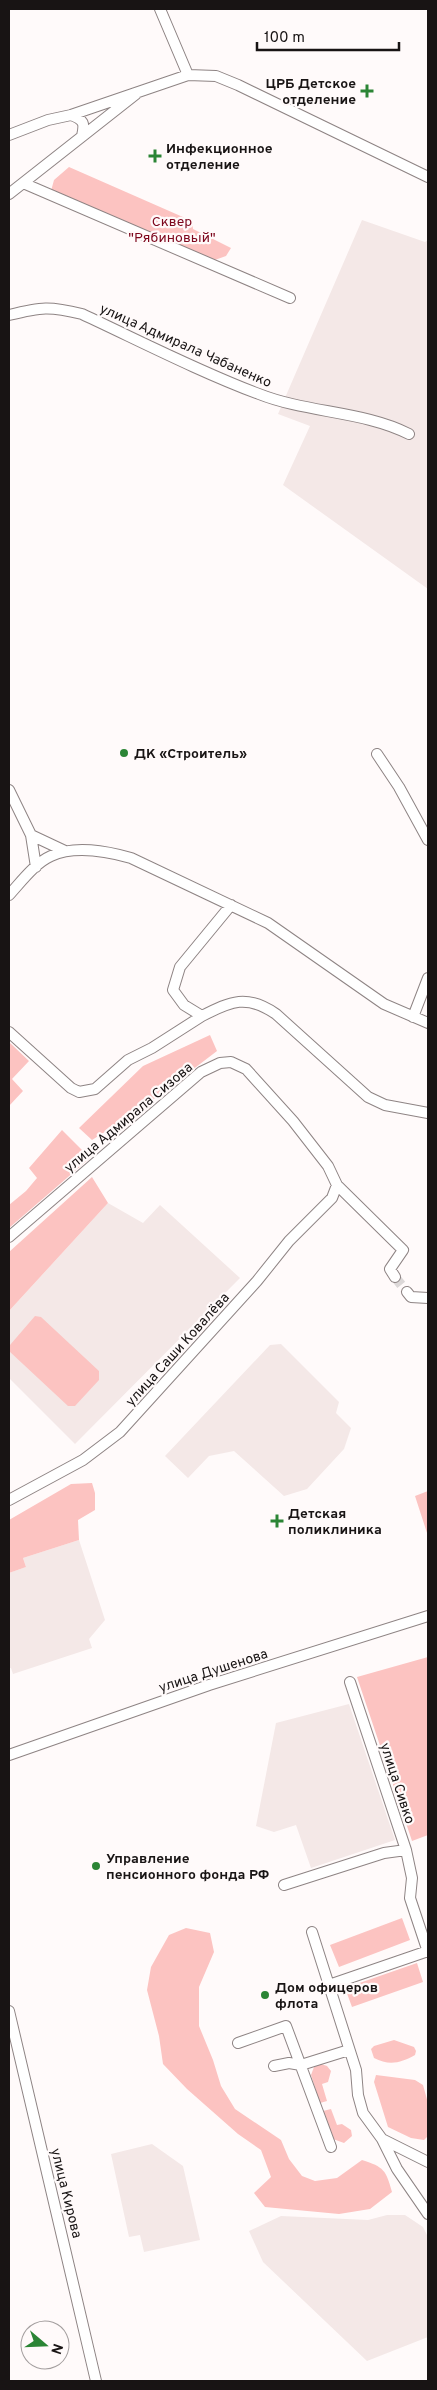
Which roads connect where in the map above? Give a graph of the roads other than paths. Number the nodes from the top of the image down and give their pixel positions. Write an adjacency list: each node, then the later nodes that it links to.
1 (160, 9): 2 (street)
2 (188, 75): 3 (street); 7 (street)
3 (142, 89): 4 (street); 6 (street)
4 (71, 114): 5 (street); 6 (street)
5 (9, 135)
6 (82, 136): 8 (street)
7 (428, 177)
8 (23, 183): 9 (street); 10 (street)
9 (9, 194)
10 (290, 298)
11 (9, 315): 12 (street, улица Адмирала Чабаненко)
12 (409, 434)
13 (376, 754): 16 (street)
14 (9, 790): 15 (street)
15 (31, 835): 17 (street); 18 (street)
16 (428, 840)
17 (65, 851): 18 (street); 20 (street)
18 (36, 867): 19 (street)
19 (9, 895)
20 (231, 905): 22 (street); 23 (street)
21 (428, 978): 23 (street)
22 (202, 1016): 25 (street); 26 (street)
23 (413, 1017): 24 (street)
24 (428, 1023)
25 (9, 1032)
26 (428, 1114)
27 (337, 1185): 28 (street, улица Адмирала Сизова); 29 (street, улица Адмирала Сизова); 32 (street, улица Саши Ковалёва)
28 (9, 1237)
29 (395, 1277)
30 (407, 1292): 31 (street)
31 (428, 1298)
32 (9, 1500)
33 (428, 1616): 35 (street, улица Душенова)
34 (350, 1682): 36 (street, улица Сивко)
35 (9, 1755)
36 (406, 1850): 37 (street); 39 (street, улица Сивко)
37 (284, 1885)
38 (312, 1932): 40 (street)
39 (428, 1951): 40 (street)
40 (329, 1984): 43 (street)
41 (9, 2011): 50 (street, улица Кирова)
42 (238, 2043): 44 (street)
43 (349, 2050): 44 (street); 46 (street)
44 (301, 2065): 45 (street); 47 (street)
45 (274, 2066)
46 (382, 2139): 48 (street); 49 (street)
47 (331, 2147)
48 (428, 2162)
49 (428, 2214)
50 (96, 2381)

